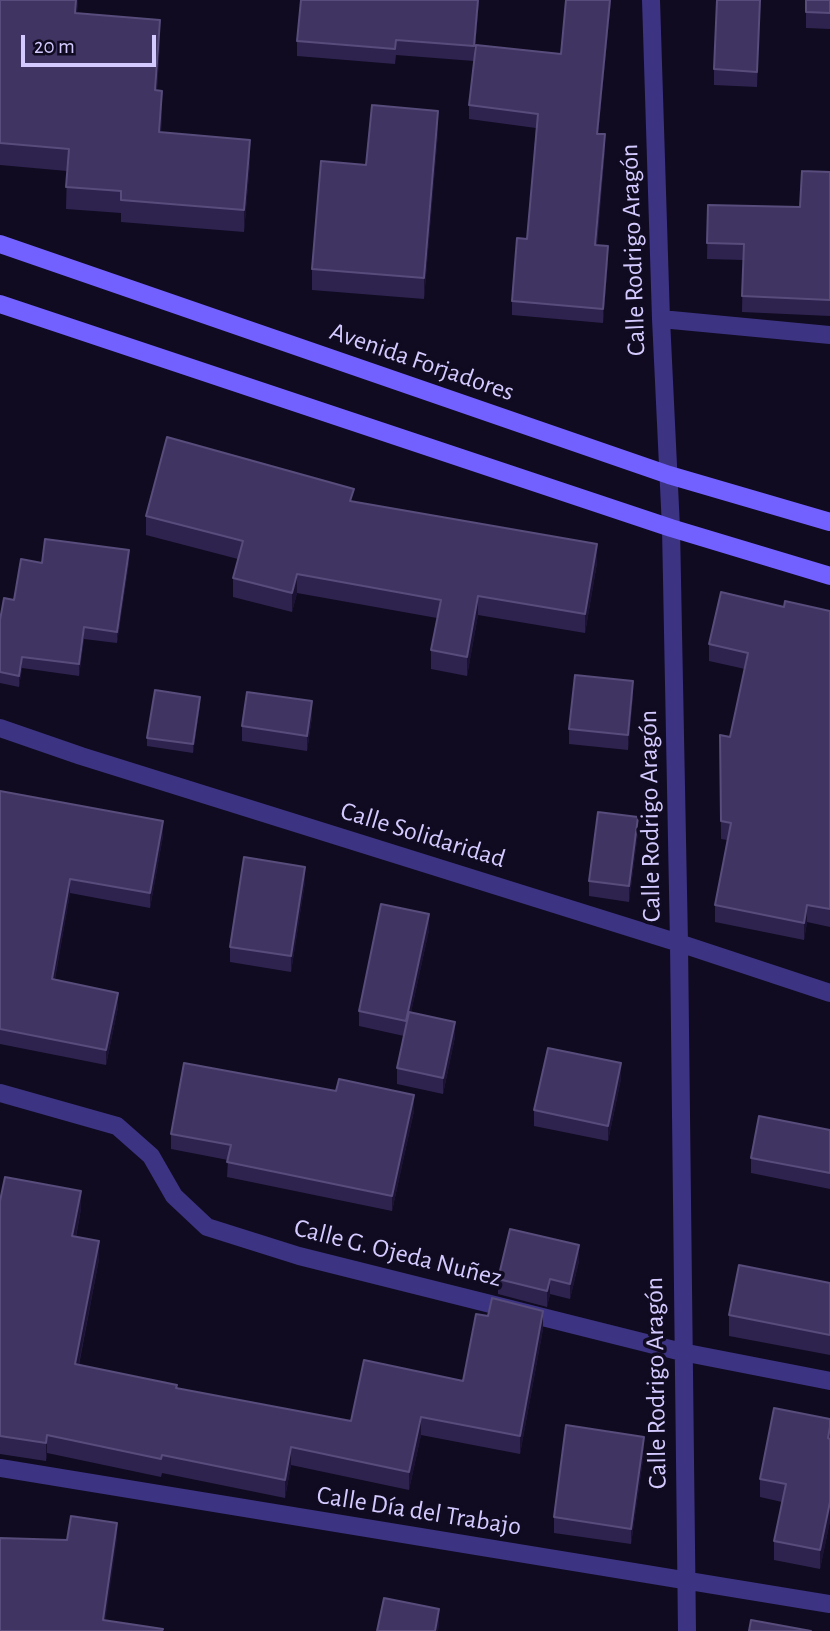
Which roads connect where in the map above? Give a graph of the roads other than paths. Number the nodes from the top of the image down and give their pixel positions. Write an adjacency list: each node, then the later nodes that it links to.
1 (651, 0): 4 (street, Calle Rodrigo Aragón)
2 (0, 244): 6 (main road, Avenida Forjadores)
3 (0, 304): 8 (main road)
4 (661, 319): 5 (street); 6 (street, Calle Rodrigo Aragón)
5 (830, 335)
6 (669, 475): 7 (main road, Avenida Forjadores); 8 (street, Calle Rodrigo Aragón)
7 (830, 523)
8 (671, 528): 9 (main road); 11 (street, Calle Rodrigo Aragón)
9 (830, 576)
10 (0, 728): 11 (street, Calle Solidaridad)
11 (679, 943): 12 (street, Calle Solidaridad); 14 (street, Calle Rodrigo Aragón)
12 (830, 993)
13 (0, 1093): 14 (street, Calle G. Ojeda Nuñez)
14 (682, 1352): 15 (street, Calle G. Ojeda Nuñez); 17 (street, Calle Rodrigo Aragón)
15 (830, 1381)
16 (0, 1468): 17 (street, Calle Día del Trabajo)
17 (684, 1581): 18 (street, Calle Día del Trabajo); 19 (street, Calle Rodrigo Aragón)
18 (830, 1604)
19 (687, 1631)

